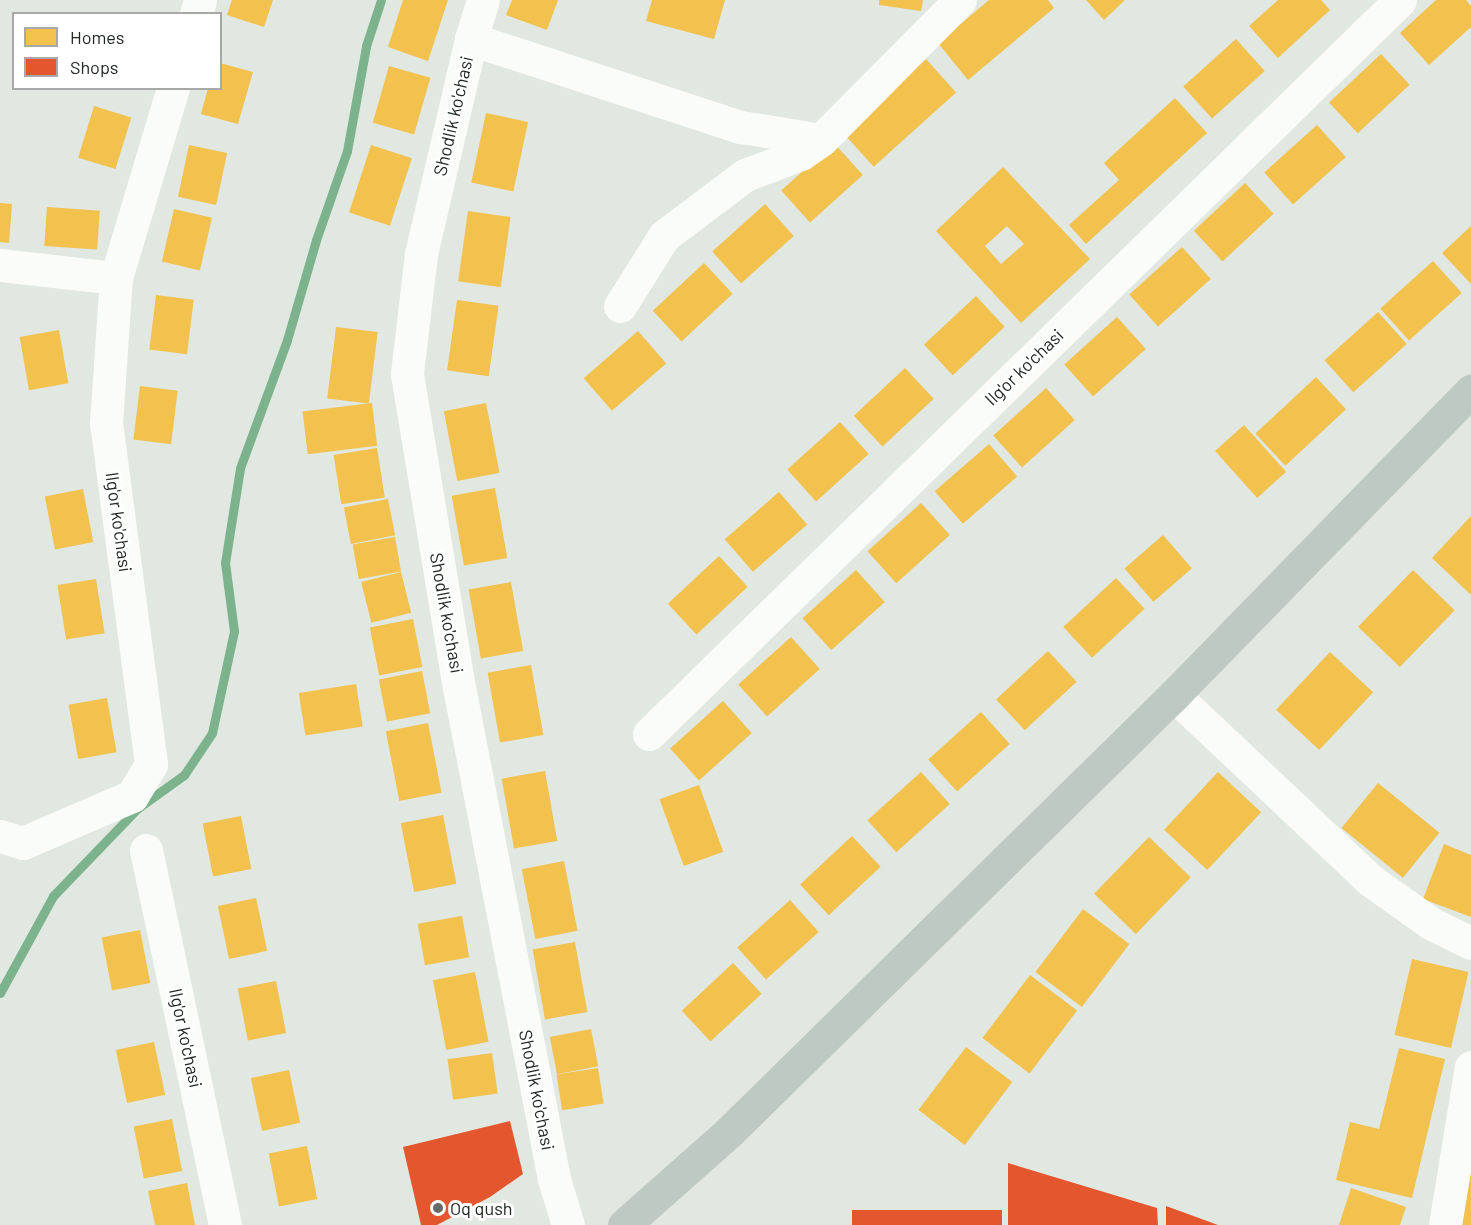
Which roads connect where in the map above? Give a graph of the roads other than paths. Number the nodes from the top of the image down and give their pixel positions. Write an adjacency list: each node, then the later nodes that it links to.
1 (483, 0): 4 (street, Shodlik ko'chasi)
2 (960, 0): 6 (street)
3 (1400, 0): 12 (street, Ilg'or ko'chasi)
4 (471, 39): 6 (street); 18 (street, Shodlik ko'chasi)
5 (172, 90): 8 (street, Ilg'or ko'chasi)
6 (822, 141): 9 (street)
7 (0, 266): 8 (street)
8 (117, 278): 13 (street, Ilg'or ko'chasi)
9 (620, 306)
10 (1471, 391): 11 (main road)
11 (1173, 695): 15 (street); 19 (main road)
12 (649, 734)
13 (0, 836)
14 (146, 850): 17 (street, Ilg'or ko'chasi)
15 (1471, 943)
16 (1471, 1066): 20 (street)
17 (225, 1225)
18 (568, 1225)
19 (624, 1225)
20 (1444, 1225)

